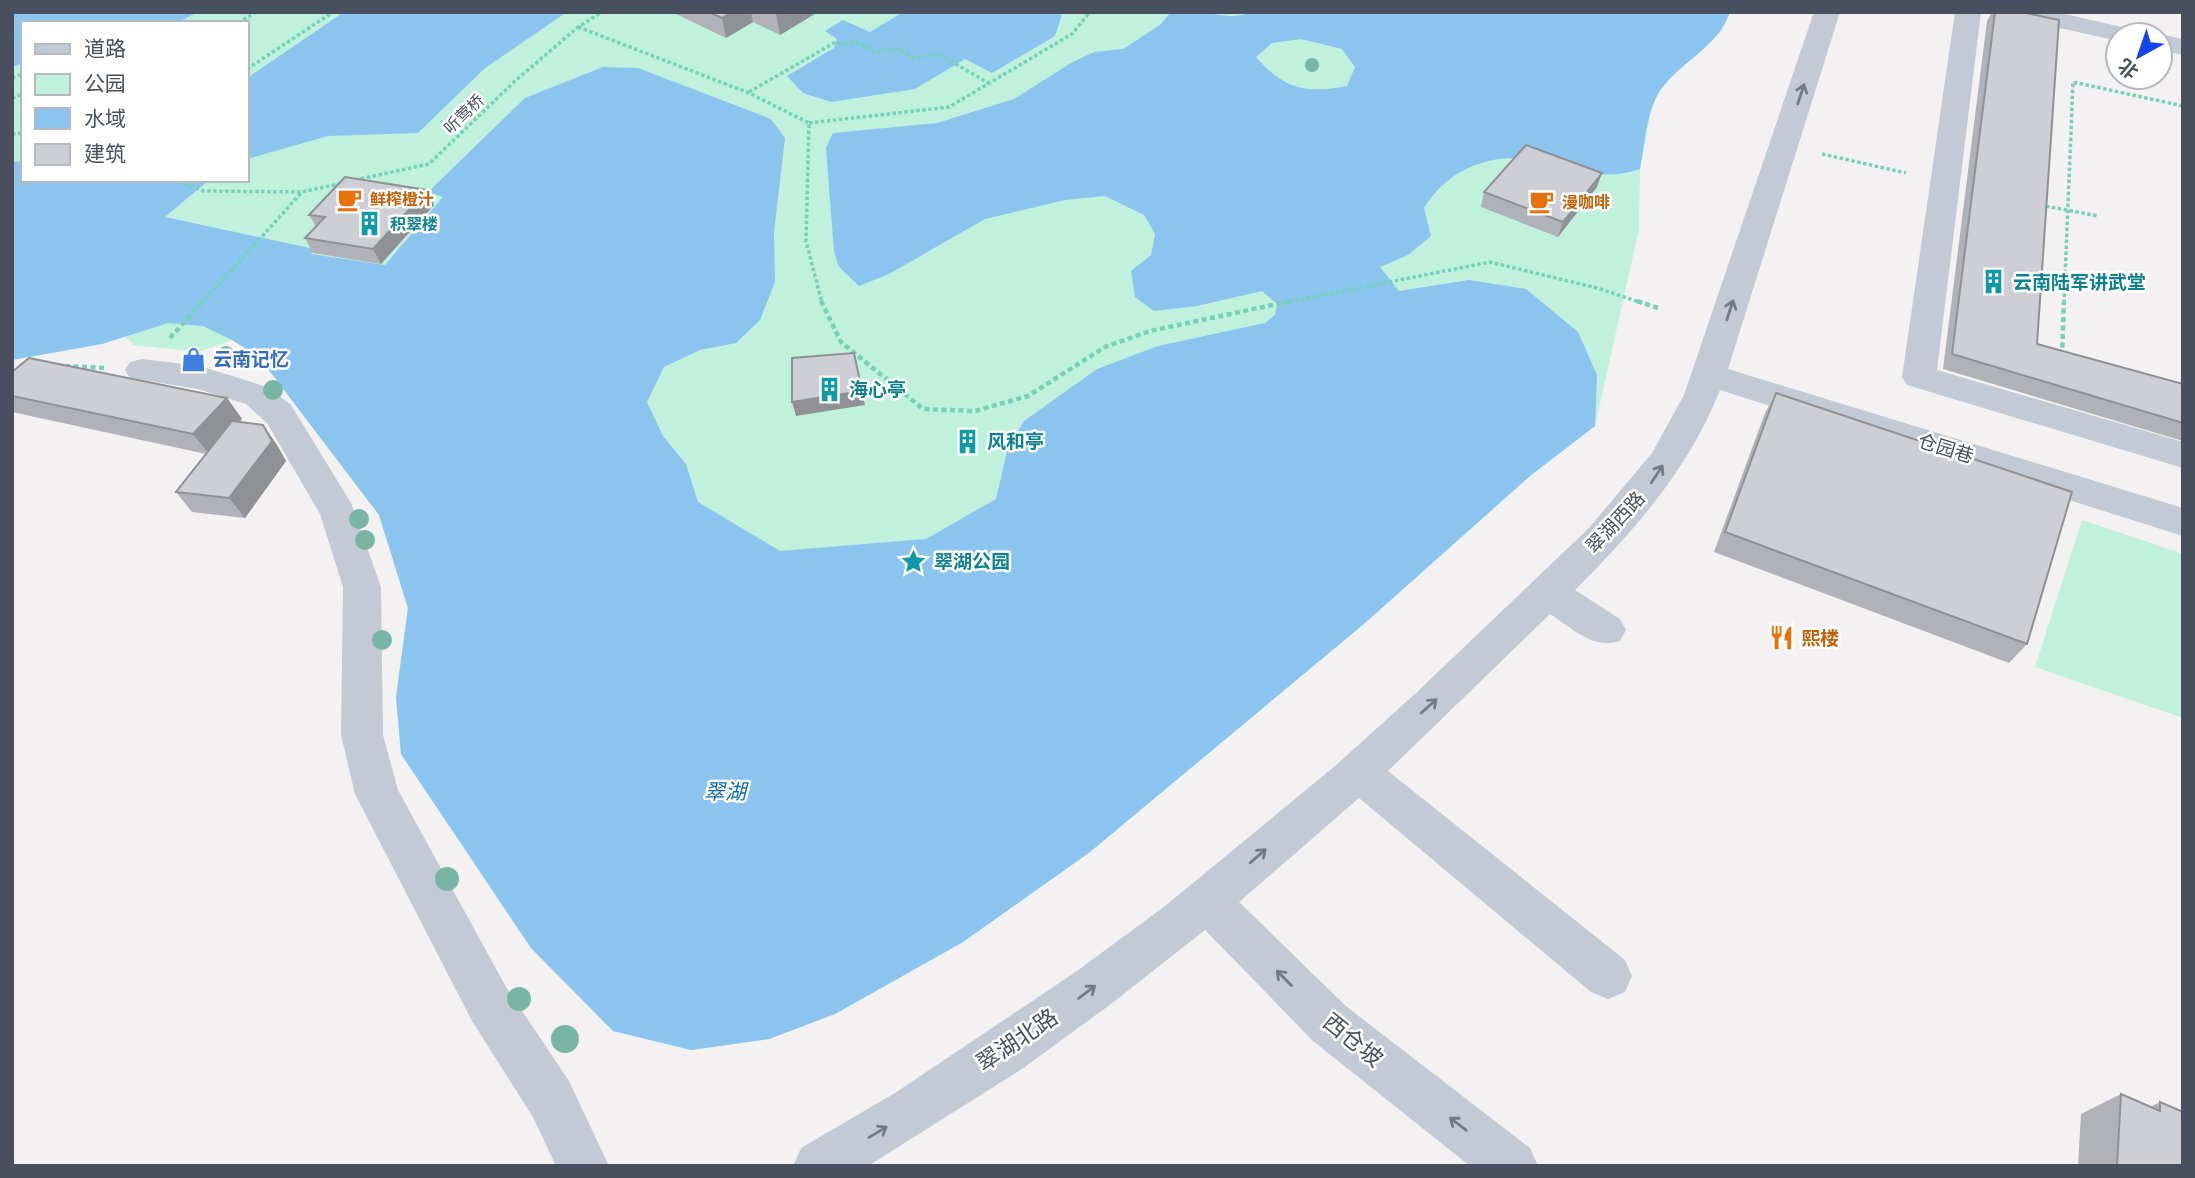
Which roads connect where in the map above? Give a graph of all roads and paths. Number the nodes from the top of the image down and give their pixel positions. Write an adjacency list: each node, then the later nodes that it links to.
1 (333, 12): 9 (path)
2 (602, 12): 7 (path, 听莺桥)
3 (1090, 12): 10 (path)
4 (1827, 12): 14 (street, 翠湖西路, one-way to 4)
5 (1968, 12): 16 (street)
6 (2020, 12): 8 (street)
7 (578, 27): 11 (path); 17 (path, 听莺桥)
8 (2104, 30)
9 (248, 68)
10 (990, 84): 11 (path); 13 (path)
11 (748, 93): 13 (path)
12 (2183, 106): 19 (path)
13 (809, 123): 21 (path)
14 (1784, 145): 16 (path); 26 (street, 翠湖西路, one-way to 14)
15 (179, 182): 17 (path)
16 (1945, 182): 27 (street)
17 (302, 192): 22 (path)
18 (2038, 205): 19 (path)
19 (2068, 210): 20 (path); 23 (path)
20 (2098, 216)
21 (1661, 309)
22 (195, 310)
23 (2062, 358)
24 (60, 366): 25 (path)
25 (142, 370): 34 (street)
26 (1709, 375): 28 (street, 仓园巷); 29 (street, 翠湖西路, one-way to 26)
27 (2183, 455)
28 (2183, 522)
29 (1546, 592): 30 (street); 31 (street, 翠湖西路, one-way to 29)
30 (1606, 630)
31 (1357, 771): 32 (street, 翠湖西路, one-way to 31); 33 (street)
32 (1207, 901): 35 (street, 翠湖北路, one-way to 32); 36 (street, 西仓坡, one-way to 32)
33 (1608, 976)
34 (583, 1166)
35 (819, 1166)
36 (1512, 1166)

